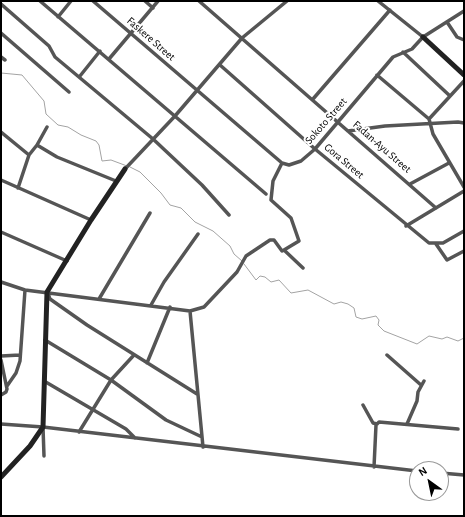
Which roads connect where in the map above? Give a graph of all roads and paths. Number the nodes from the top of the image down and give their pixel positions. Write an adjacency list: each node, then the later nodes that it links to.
1 (40, 1): 13 (street)
2 (71, 1): 13 (street)
3 (93, 1): 15 (street, Faskere Street)
4 (145, 1): 10 (street)
5 (158, 1): 10 (street)
6 (199, 1): 18 (street, Fadan-Ayu Street)
7 (287, 1): 18 (street)
8 (378, 1): 11 (street)
9 (1, 4): 28 (street)
10 (153, 8): 15 (street)
11 (390, 10): 17 (street); 33 (street)
12 (464, 11): 14 (street, Sokoto Street)
13 (58, 16): 20 (street)
14 (447, 22): 17 (street, Sokoto Street); 19 (street)
15 (130, 32): 23 (street); 30 (street, Faskere Street)
16 (1, 33): 31 (street)
17 (423, 37): 21 (street, Sokoto Street); 27 (main road)
18 (242, 38): 25 (street); 33 (street, Fadan-Ayu Street)
19 (464, 40)
20 (100, 51): 23 (street); 28 (street)
21 (403, 52): 26 (street, Sokoto Street); 32 (street)
22 (1, 57): 24 (street)
23 (108, 59): 34 (street)
24 (5, 60)
25 (220, 65): 30 (street); 44 (street, Gora Street)
26 (377, 75): 35 (street); 36 (street, Sokoto Street)
27 (464, 75)
28 (80, 76): 42 (street)
29 (464, 81): 32 (street)
30 (197, 91): 34 (street); 46 (street)
31 (69, 92)
32 (450, 96): 35 (street)
33 (313, 99): 36 (street, Fadan-Ayu Street)
34 (175, 116): 42 (street); 55 (street)
35 (429, 119): 38 (street)
36 (338, 120): 40 (street, Fadan-Ayu Street); 44 (street, Sokoto Street)
37 (464, 123): 38 (street)
38 (429, 124): 40 (street); 47 (street)
39 (47, 127): 43 (street)
40 (348, 131): 51 (street, Fadan-Ayu Street)
41 (1, 132): 45 (street)
42 (153, 140): 48 (street); 58 (street)
43 (37, 146): 45 (street); 50 (street)
44 (315, 149): 46 (street, Sokoto Street); 60 (street, Gora Street)
45 (29, 155): 53 (street)
46 (282, 163): 65 (street)
47 (449, 164): 51 (street); 52 (street)
48 (125, 169): 50 (main road)
49 (1, 180): 53 (street)
50 (116, 181): 59 (main road)
51 (410, 184): 56 (street, Fadan-Ayu Street)
52 (464, 187)
53 (18, 188): 59 (street)
54 (464, 191): 56 (street)
55 (266, 194)
56 (436, 208): 60 (street)
57 (150, 213): 72 (street)
58 (229, 215)
59 (91, 220): 67 (main road)
60 (406, 226): 64 (street, Gora Street)
61 (464, 231): 64 (street)
62 (1, 232): 67 (street)
63 (198, 234): 73 (street)
64 (436, 244): 66 (street)
65 (284, 250): 68 (street); 75 (street)
66 (464, 251)
67 (67, 261): 71 (main road)
68 (304, 268)
69 (1, 282): 70 (street)
70 (25, 290): 71 (street); 77 (street)
71 (47, 292): 72 (street); 76 (main road); 78 (street)
72 (99, 299): 73 (street)
73 (151, 305): 74 (street)
74 (170, 307): 75 (street); 82 (street)
75 (190, 311): 88 (street)
76 (44, 339): 83 (street); 84 (main road)
77 (20, 355): 79 (street); 87 (street)
78 (134, 355): 82 (street); 83 (street)
79 (1, 356)
80 (387, 356): 86 (street)
81 (1, 360): 87 (street)
82 (148, 363): 88 (street)
83 (111, 380): 91 (street); 98 (street)
84 (44, 381): 91 (street); 95 (main road)
85 (424, 381): 86 (street)
86 (421, 385): 94 (street)
87 (7, 386): 89 (street)
88 (197, 394): 98 (street)
89 (1, 395)
90 (363, 406): 93 (street)
91 (92, 409): 97 (street); 99 (street)
92 (1, 424): 95 (street)
93 (377, 424): 94 (street); 102 (street)
94 (407, 424): 96 (street)
95 (43, 427): 97 (street); 101 (street); 106 (main road)
96 (458, 429)
97 (79, 432): 99 (street)
98 (202, 437): 100 (street)
99 (135, 438): 100 (street)
100 (203, 447): 102 (street)
101 (44, 456)
102 (374, 467): 103 (street)
103 (409, 470)
104 (449, 474): 105 (street)
105 (464, 475)
106 (1, 476)

